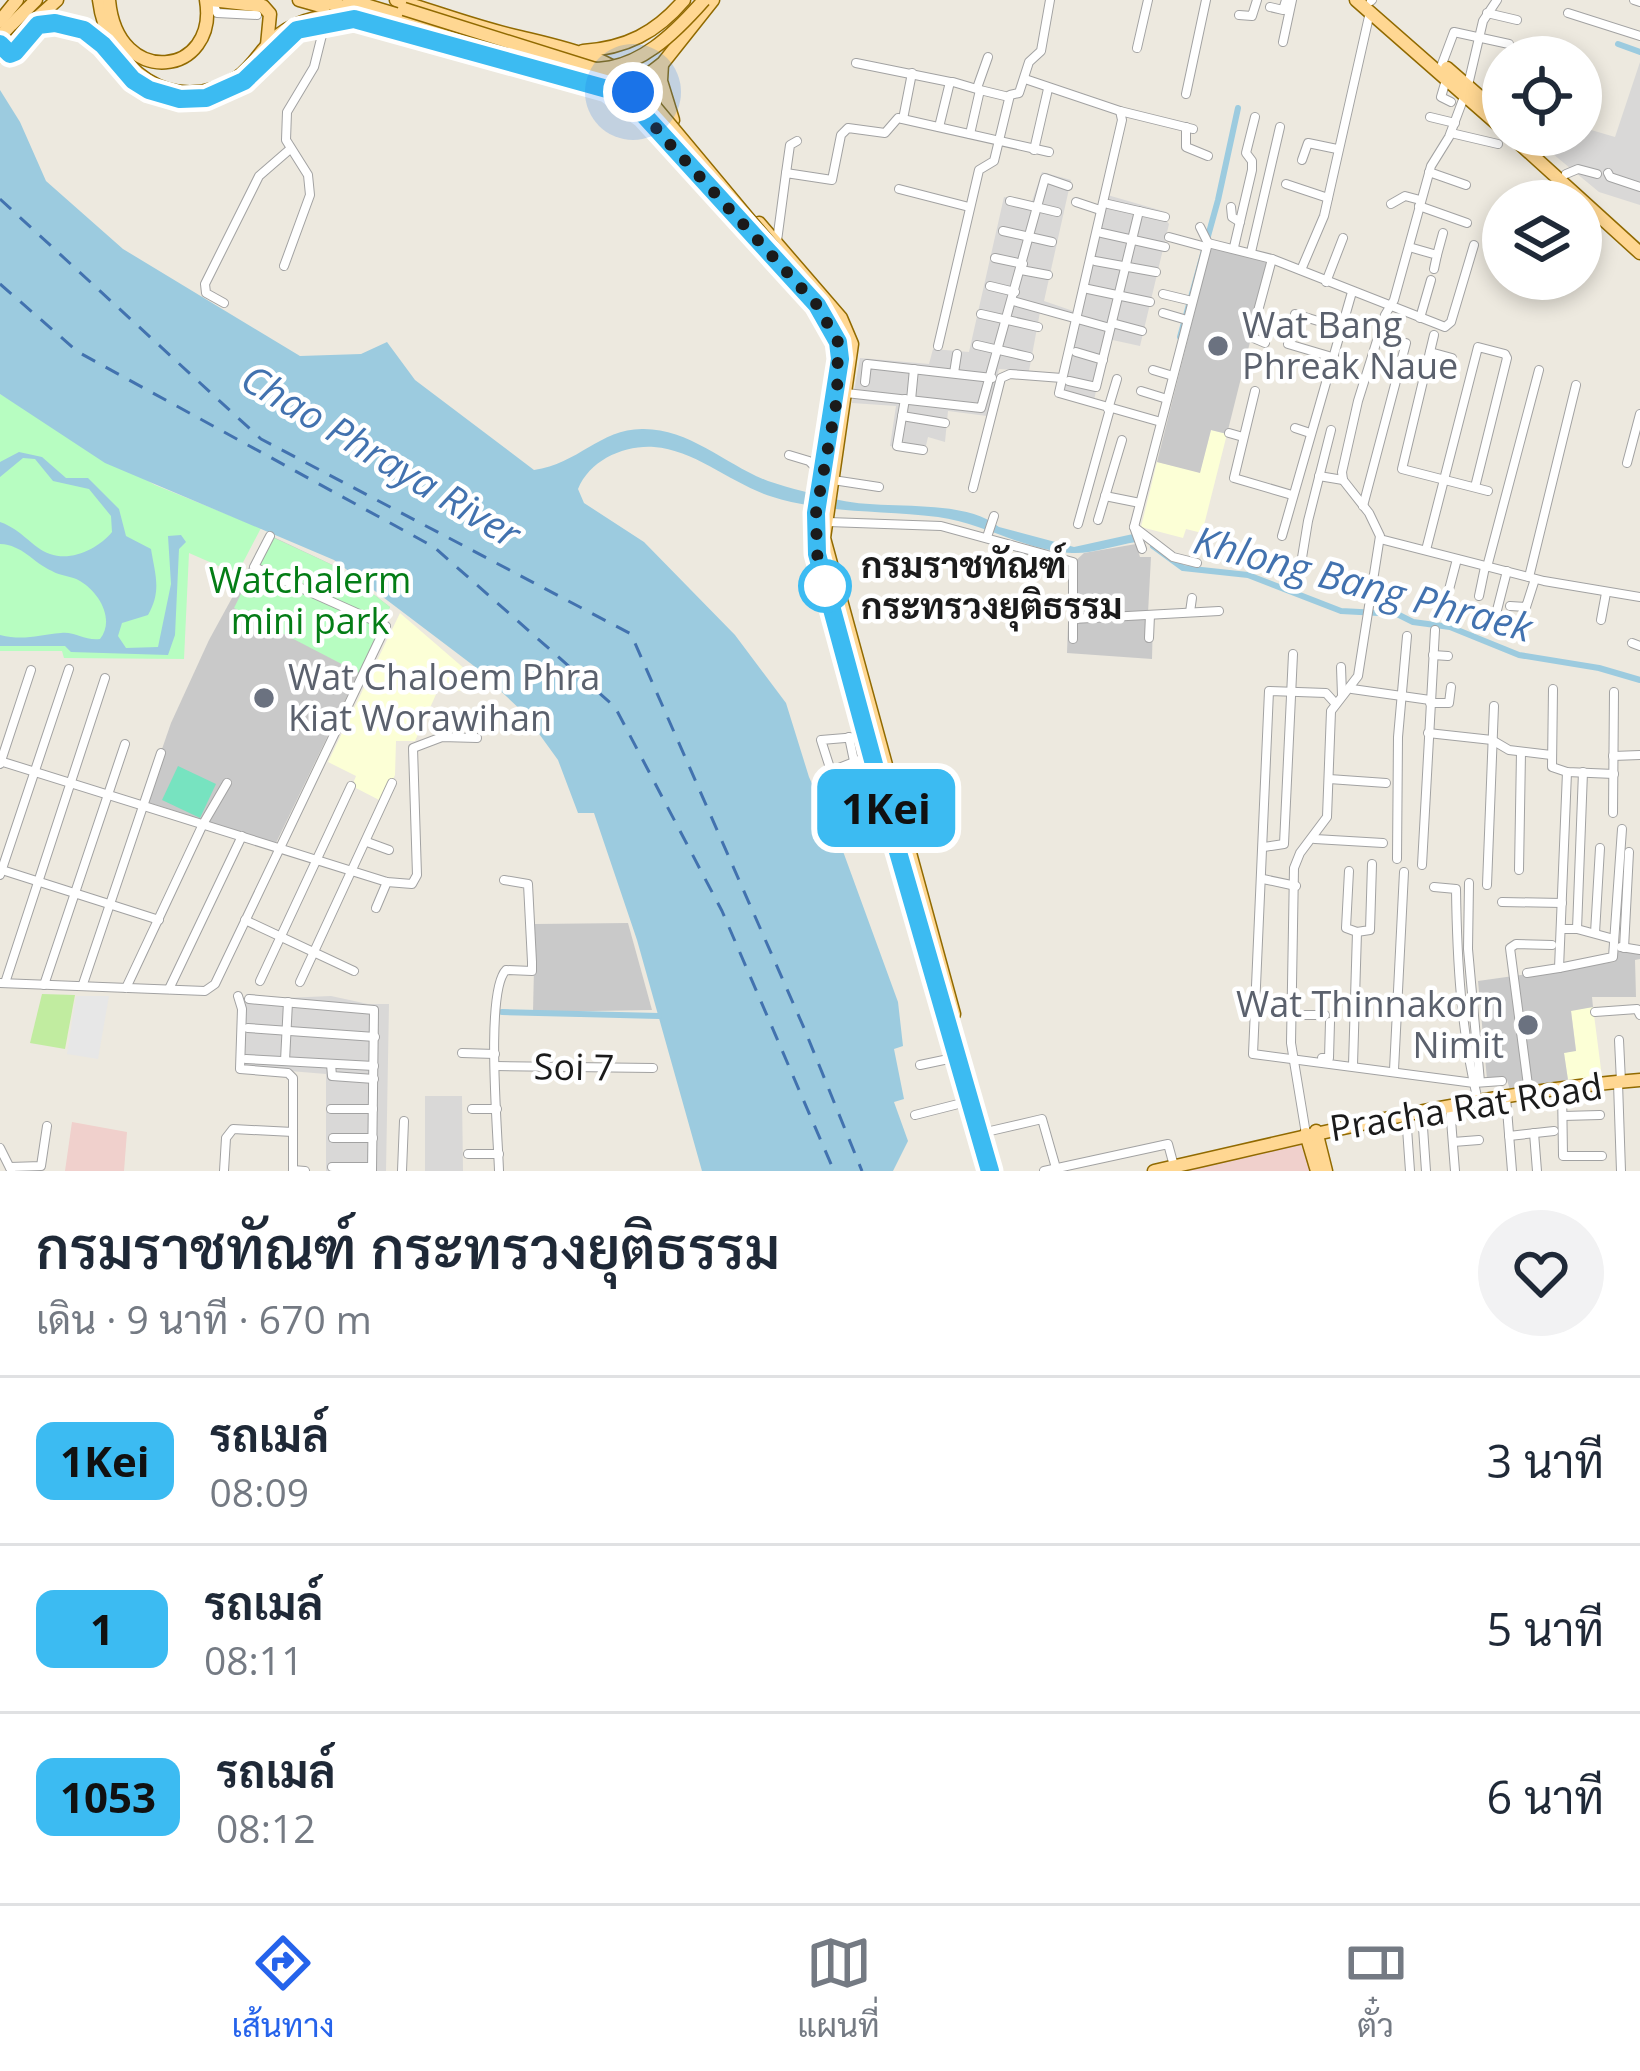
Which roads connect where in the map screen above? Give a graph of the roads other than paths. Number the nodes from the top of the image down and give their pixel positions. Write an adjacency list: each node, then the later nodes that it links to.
1 (57, 0): 41 (main road, bridge)
2 (99, 0): 37 (main road)
3 (109, 0): 4 (main road)
4 (210, 0): 25 (street); 37 (main road)
5 (299, 0): 22 (main road)
6 (320, 0): 46 (main road, bridge)
7 (376, 0): 131 (main road, bridge)
8 (395, 0): 34 (main road)
9 (684, 0): 30 (main road)
10 (700, 0): 22 (main road, bridge); 46 (main road, bridge)
11 (713, 0): 42 (main road)
12 (1050, 0): 48 (street)
13 (1148, 0): 38 (street)
14 (1206, 0): 54 (street)
15 (1258, 0): 26 (street)
16 (1289, 0): 21 (street); 36 (street)
17 (1357, 0): 20 (main road)
18 (1496, 1): 23 (street)
19 (27, 3): 28 (main road); 35 (main road)
20 (1371, 3): 45 (main road); 72 (street)
21 (1270, 7)
22 (348, 11): 29 (main road); 37 (main road); 43 (main road)
23 (1487, 13): 27 (street); 32 (street)
24 (1568, 13): 31 (street)
25 (257, 15)
26 (1239, 15)
27 (1517, 20)
28 (0, 21)
29 (325, 23): 35 (main road); 73 (street)
30 (650, 33): 39 (main road); 42 (main road); 50 (main road)
31 (1640, 35)
32 (1479, 36): 33 (street); 45 (street); 55 (street)
33 (1482, 37)
34 (522, 38): 39 (main road); 43 (main road)
35 (0, 40)
36 (1283, 42)
37 (266, 46)
38 (1137, 48)
39 (582, 51): 50 (main road)
40 (988, 57): 53 (street)
41 (0, 58)
42 (665, 60): 50 (main road); 63 (main road)
43 (515, 63): 52 (main road)
44 (856, 63): 47 (street)
45 (1444, 71): 55 (main road)
46 (572, 72): 131 (main road, bridge)
47 (912, 73): 49 (street); 62 (street)
48 (1024, 79): 51 (street); 56 (street)
49 (950, 82): 53 (street); 64 (street)
50 (634, 83): 52 (main road); 63 (main road); 67 (main road)
51 (1048, 88): 58 (street); 74 (street)
52 (607, 89): 67 (main road)
53 (979, 89): 56 (street); 68 (street)
54 (1186, 94)
55 (1461, 94): 57 (main road); 59 (main road); 66 (street)
56 (1009, 97): 71 (street)
57 (1482, 106)
58 (1120, 111): 76 (street); 95 (street)
59 (1482, 112)
60 (1256, 116): 100 (street)
61 (1430, 117): 66 (street)
62 (898, 118): 64 (street); 81 (street)
63 (673, 120): 109 (main road)
64 (939, 127): 68 (street)
65 (1280, 127): 116 (street)
66 (1453, 128): 69 (street); 80 (street)
67 (658, 131): 131 (main road)
68 (970, 134): 71 (street)
69 (1482, 138)
70 (797, 141): 81 (street)
71 (998, 143): 74 (street); 93 (street)
72 (1337, 149): 79 (street); 88 (street)
73 (290, 150): 122 (street); 138 (street)
74 (1034, 150): 75 (street)
75 (1049, 152)
76 (1208, 156)
77 (1533, 156): 117 (main road)
78 (1547, 156): 82 (main road)
79 (1302, 160)
80 (1430, 172): 84 (street); 91 (street)
81 (786, 173): 109 (street)
82 (1567, 174): 86 (street); 111 (main road)
83 (1286, 184): 88 (street)
84 (1466, 185)
85 (1068, 186): 94 (street)
86 (1640, 187)
87 (899, 189): 93 (street)
88 (1328, 198): 125 (street)
89 (1010, 201): 94 (street)
90 (1076, 202): 95 (street)
91 (1419, 203): 92 (street); 101 (street); 115 (street)
92 (1390, 204)
93 (969, 207): 156 (street)
94 (1036, 207): 98 (street); 106 (street)
95 (1104, 207): 97 (street); 144 (street)
96 (1231, 207): 100 (street)
97 (1139, 211): 99 (street); 108 (street)
98 (1057, 212)
99 (1165, 217)
100 (1240, 222): 114 (street)
101 (1467, 223)
102 (1200, 227): 112 (street)
103 (1003, 230): 106 (street)
104 (1102, 233): 108 (street)
105 (1443, 233): 118 (street)
106 (1029, 237): 110 (street); 124 (street)
107 (1343, 238): 128 (street)
108 (1133, 240): 112 (street); 123 (street)
109 (776, 242): 177 (main road)
110 (1052, 242)
111 (1640, 242)
112 (1203, 245): 114 (street); 136 (street)
113 (1474, 245): 143 (street)
114 (1234, 247): 116 (street)
115 (1408, 247): 118 (street); 139 (street)
116 (1251, 252): 120 (street)
117 (1640, 253)
118 (1437, 255): 143 (street)
119 (995, 257): 124 (street)
120 (1272, 259): 125 (street); 152 (street)
121 (1095, 261): 123 (street)
122 (284, 266)
123 (1127, 266): 126 (street); 134 (street)
124 (1022, 267): 127 (street); 135 (street)
125 (1300, 270): 128 (street)
126 (1156, 272)
127 (1048, 275)
128 (1326, 282): 132 (street)
129 (990, 286): 135 (street)
130 (1088, 289): 134 (street)
131 (806, 290): 177 (main road); 197 (main road)
132 (1352, 292): 139 (street); 149 (street)
133 (1163, 294): 136 (street)
134 (1120, 295): 137 (street); 147 (street)
135 (1014, 297): 144 (street); 146 (street)
136 (1188, 300): 145 (street)
137 (1150, 302)
138 (224, 303)
139 (1391, 308): 143 (street); 195 (street)
140 (1163, 313): 145 (street)
141 (981, 314): 146 (street)
142 (1295, 314): 149 (street)
143 (1420, 318)
144 (1075, 319): 147 (street); 171 (street)
145 (1184, 319): 169 (street)
146 (1007, 321): 148 (street); 157 (street)
147 (1111, 325): 150 (street); 164 (street)
148 (1038, 327)
149 (1341, 328): 162 (street)
150 (1142, 331)
151 (1434, 335): 159 (street)
152 (1265, 343)
153 (1406, 343): 205 (street)
154 (1288, 344): 162 (street)
155 (977, 345): 157 (street)
156 (938, 346)
157 (1000, 351): 161 (street); 170 (street)
158 (1076, 352): 164 (street)
159 (1430, 352): 163 (street); 196 (street)
160 (957, 354): 168 (street)
161 (1029, 357)
162 (1333, 357): 188 (street)
163 (1452, 358)
164 (1103, 360): 171 (street)
165 (914, 369): 168 (street); 173 (street); 179 (street)
166 (1154, 370): 169 (street)
167 (1539, 370): 219 (street)
168 (954, 373): 170 (street)
169 (1170, 375): 178 (street)
170 (992, 378): 179 (street)
171 (1066, 379): 180 (street); 200 (street)
172 (1117, 379): 180 (street)
173 (865, 382)
174 (1576, 385): 222 (street)
175 (1141, 391): 178 (street)
176 (1256, 392): 189 (street)
177 (846, 393): 179 (street); 197 (main road)
178 (1164, 398): 183 (street)
179 (908, 400): 182 (street)
180 (1109, 409): 183 (street); 209 (street)
181 (1640, 414): 193 (street)
182 (902, 416): 184 (street); 191 (street)
183 (1161, 422): 204 (street)
184 (945, 423)
185 (1295, 428): 188 (street)
186 (1331, 430): 194 (street)
187 (1228, 433): 189 (street)
188 (1310, 433): 202 (street)
189 (1243, 437): 202 (street)
190 (1122, 440): 203 (street)
191 (922, 450)
192 (789, 455): 197 (street)
193 (1627, 463)
194 (1319, 476): 195 (street); 221 (street)
195 (1343, 480): 205 (street)
196 (1444, 480): 198 (street); 198 (street); 216 (street)
197 (826, 484): 199 (street); 206 (main road)
198 (1474, 487): 201 (street)
199 (879, 488)
200 (973, 488)
201 (1488, 491)
202 (1292, 495): 213 (street)
203 (1105, 496): 204 (street); 208 (street)
204 (1140, 503): 210 (street)
205 (1363, 506): 214 (street)
206 (822, 516): 211 (street); 255 (main road)
207 (994, 518): 211 (street)
208 (1098, 520)
209 (1078, 524)
210 (1134, 530): 215 (street); 218 (street)
211 (988, 535): 233 (street)
212 (271, 536): 289 (street)
213 (1282, 536)
214 (1380, 539): 216 (street); 250 (street)
215 (1140, 546)
216 (1426, 550): 217 (street)
217 (1456, 559): 219 (street); 227 (street)
218 (1197, 563)
219 (1486, 567): 220 (street); 224 (street)
220 (1507, 572): 222 (street); 232 (street)
221 (1299, 577)
222 (1532, 578): 223 (street); 228 (street)
223 (1606, 592): 225 (street); 234 (street)
224 (1479, 596)
225 (1640, 597)
226 (1192, 598): 230 (street)
227 (1446, 602)
228 (1510, 606)
229 (1219, 611): 230 (street)
230 (1190, 612): 231 (street)
231 (1150, 615): 233 (street); 237 (street)
232 (1495, 617)
233 (1073, 619): 238 (street)
234 (1601, 620)
235 (1435, 630): 240 (street)
236 (1407, 636): 251 (street)
237 (1150, 638)
238 (1073, 639)
239 (1293, 654): 248 (street)
240 (1433, 655): 241 (street); 252 (street)
241 (1448, 656)
242 (1341, 667): 250 (street)
243 (69, 669): 268 (street)
244 (32, 670): 267 (street)
245 (105, 679): 273 (street)
246 (1451, 687): 252 (street)
247 (1553, 688): 262 (street)
248 (1290, 691): 250 (street); 287 (street); 287 (street)
249 (1614, 692): 265 (street)
250 (1343, 696): 251 (street); 272 (street)
251 (1400, 696): 252 (street); 292 (street)
252 (1430, 701): 254 (street)
253 (1494, 706): 258 (street)
254 (1428, 733): 258 (street); 295 (street)
255 (872, 735): 256 (street); 263 (main road); 379 (main road)
256 (849, 737): 266 (street); 266 (street)
257 (477, 738): 304 (street)
258 (1492, 740): 261 (street); 306 (street)
259 (125, 744): 278 (street)
260 (161, 752): 279 (street)
261 (1521, 752): 262 (street); 296 (street)
262 (1551, 754): 269 (street)
263 (872, 755): 266 (street); 345 (main road)
264 (1640, 755): 265 (street)
265 (1613, 756): 271 (street)
266 (854, 760)
267 (0, 762): 268 (street)
268 (34, 772): 273 (street); 299 (street)
269 (1567, 772): 270 (street); 312 (street)
270 (1583, 772): 271 (street); 317 (street)
271 (1614, 773): 280 (street)
272 (1329, 779): 276 (street); 284 (street)
273 (70, 782): 278 (street); 302 (street)
274 (227, 783): 281 (street)
275 (392, 783): 285 (street)
276 (1386, 783)
277 (351, 786): 293 (street)
278 (106, 794): 279 (street); 309 (street)
279 (142, 805): 281 (street); 310 (street)
280 (1613, 813)
281 (203, 824): 283 (street); 314 (street)
282 (1622, 829): 321 (street)
283 (242, 836): 289 (street); 334 (street)
284 (1313, 838): 286 (street); 307 (street)
285 (367, 842): 290 (street); 297 (street)
286 (1383, 843)
287 (1264, 847): 301 (street)
288 (1600, 848): 319 (street)
289 (280, 849): 293 (street); 315 (street)
290 (389, 850)
291 (1629, 852): 321 (street)
292 (1396, 859)
293 (317, 860): 297 (street); 320 (street)
294 (1372, 864): 318 (street)
295 (1422, 865)
296 (1519, 870)
297 (354, 871): 304 (street); 324 (street)
298 (1349, 871): 318 (street)
299 (1, 872): 302 (street)
300 (1404, 872): 355 (street)
301 (1263, 879): 307 (street); 347 (street)
302 (39, 880): 309 (street); 330 (street)
303 (504, 880): 344 (street)
304 (387, 882): 313 (street)
305 (1469, 883): 359 (street)
306 (1487, 885)
307 (1296, 886): 337 (street)
308 (1434, 886): 359 (street)
309 (74, 892): 310 (street); 331 (street)
310 (110, 902): 314 (street); 332 (street)
311 (1502, 902): 312 (street)
312 (1562, 903): 316 (street)
313 (376, 908)
314 (158, 920): 333 (street)
315 (245, 920): 320 (street); 334 (street)
316 (1561, 929): 317 (street); 325 (street)
317 (1576, 929): 319 (street)
318 (1357, 932): 351 (street)
319 (1594, 933): 321 (street)
320 (282, 935): 324 (street); 328 (street)
321 (1617, 944): 323 (street); 325 (street)
322 (1552, 945): 362 (street)
323 (1640, 950)
324 (315, 952): 326 (street); 329 (street)
325 (1559, 968): 327 (street)
326 (354, 970)
327 (1527, 973)
328 (260, 981)
329 (300, 982)
330 (3, 983): 331 (street)
331 (44, 985): 332 (street)
332 (83, 985): 333 (street)
333 (126, 988): 334 (street)
334 (170, 989)
335 (288, 1002): 340 (street); 341 (street); 378 (street)
336 (1594, 1012): 338 (street)
337 (1290, 1015): 347 (street); 347 (street)
338 (1640, 1015)
339 (248, 1028): 340 (street)
340 (286, 1030): 341 (street); 348 (street)
341 (375, 1037): 352 (street)
342 (1619, 1040): 360 (street)
343 (462, 1053): 344 (street)
344 (495, 1054): 353 (street)
345 (958, 1057): 350 (street); 364 (main road)
346 (246, 1059): 348 (street)
347 (1308, 1059): 351 (street); 380 (street)
348 (285, 1061): 349 (street)
349 (331, 1064): 352 (street); 356 (street)
350 (920, 1065)
351 (1353, 1065): 355 (street)
352 (374, 1066): 356 (street)
353 (495, 1066): 354 (street, Soi 7); 370 (street)
354 (653, 1068)
355 (1394, 1070): 359 (street)
356 (374, 1079): 368 (street)
357 (1640, 1080): 360 (main road, Pracha Rat Road)
358 (1502, 1081): 359 (street)
359 (1477, 1082): 365 (street)
360 (1620, 1082): 361 (main road, Pracha Rat Road); 412 (street)
361 (1562, 1088): 362 (main road, Pracha Rat Road); 375 (street)
362 (1529, 1094): 363 (main road, Pracha Rat Road)
363 (1506, 1097): 365 (main road, Pracha Rat Road); 383 (street)
364 (970, 1101): 373 (street); 403 (main road)
365 (1478, 1101): 366 (main road, Pracha Rat Road)
366 (1450, 1106): 371 (main road, Pracha Rat Road); 387 (street)
367 (331, 1109): 368 (street)
368 (373, 1109): 385 (street)
369 (472, 1109): 370 (street)
370 (497, 1109): 390 (street)
371 (1422, 1111): 372 (main road, Pracha Rat Road); 409 (street)
372 (1406, 1114): 380 (main road, Pracha Rat Road); 408 (street)
373 (915, 1115)
374 (1600, 1115): 375 (street)
375 (1563, 1116): 391 (street)
376 (404, 1121): 401 (street)
377 (47, 1126): 395 (street)
378 (293, 1132): 398 (street); 399 (street)
379 (986, 1132): 394 (street); 403 (main road)
380 (1311, 1132): 392 (main road, Pracha Rat Road); 406 (main road); 407 (main road)
381 (1554, 1132): 382 (street)
382 (1534, 1133): 383 (street); 411 (street)
383 (1509, 1136): 397 (street)
384 (333, 1138): 385 (street)
385 (373, 1138): 396 (street)
386 (1479, 1139): 387 (street)
387 (1453, 1142): 410 (street)
388 (0, 1148): 395 (street)
389 (468, 1154): 390 (street)
390 (499, 1154): 402 (street)
391 (1602, 1156)
392 (1174, 1166): 394 (street); 405 (main road, Pracha Rat Road)
393 (332, 1167): 396 (street)
394 (1056, 1168): 404 (street)
395 (10, 1169)
396 (372, 1169)
397 (1514, 1169)
398 (293, 1170): 400 (street)
399 (224, 1171)
400 (305, 1171)
401 (402, 1171)
402 (499, 1171)
403 (994, 1171)
404 (1044, 1171)
405 (1150, 1171)
406 (1316, 1171)
407 (1326, 1171)
408 (1410, 1171)
409 (1426, 1171)
410 (1455, 1171)
411 (1537, 1171)
412 (1621, 1171)

